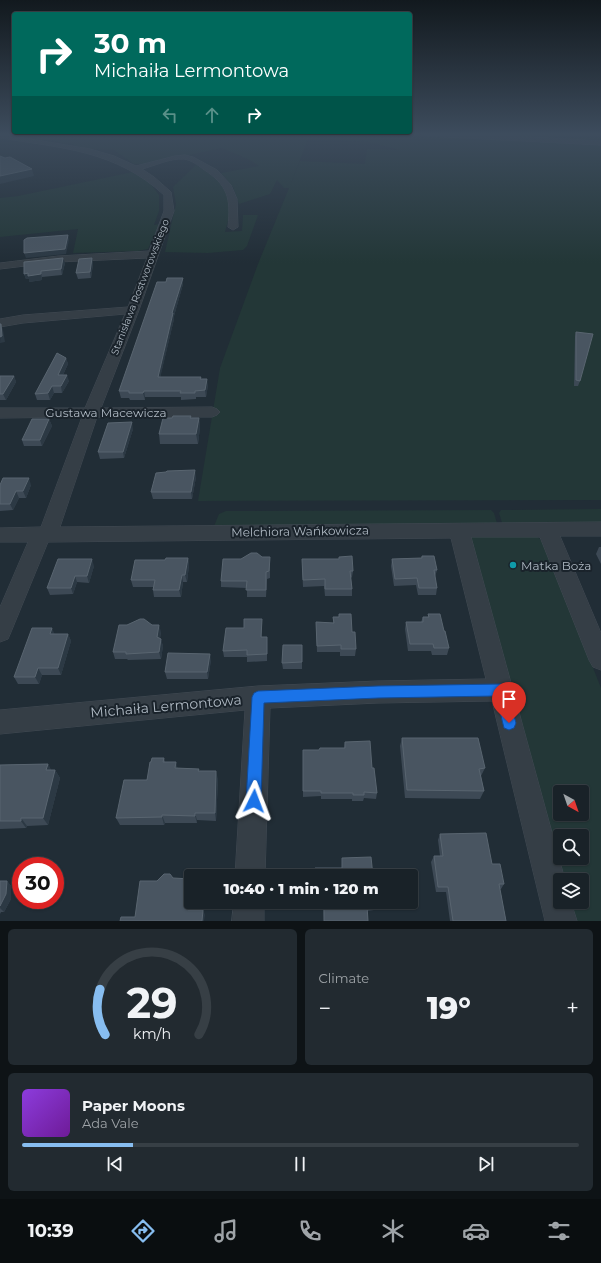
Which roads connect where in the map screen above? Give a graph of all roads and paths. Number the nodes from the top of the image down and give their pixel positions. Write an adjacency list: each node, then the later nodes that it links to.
1 (151, 177): 4 (street, Stanisława Rostworowskiego)
2 (218, 177): 3 (street)
3 (233, 227)
4 (153, 254): 5 (street); 6 (street, Stanisława Rostworowskiego)
5 (0, 266)
6 (133, 310): 7 (street); 10 (street, Stanisława Rostworowskiego)
7 (0, 323)
8 (0, 412): 10 (street, Gustawa Macewicza)
9 (212, 412): 10 (street, Gustawa Macewicza)
10 (91, 413): 15 (street, Stanisława Rostworowskiego)
11 (547, 529): 12 (street, Melchiora Wańkowicza); 13 (street, Melchiora Wańkowicza); 17 (street)
12 (601, 529)
13 (459, 530): 15 (street, Melchiora Wańkowicza); 18 (street)
14 (0, 535): 15 (street, Melchiora Wańkowicza)
15 (44, 535): 16 (street, Stanisława Rostworowskiego)
16 (0, 632)
17 (601, 660)
18 (501, 690): 19 (street, Michaiła Lermontowa); 24 (street)
19 (258, 697): 20 (street, Michaiła Lermontowa); 21 (street)
20 (0, 722)
21 (250, 869)
22 (249, 909): 23 (street)
23 (248, 921)
24 (561, 921)

